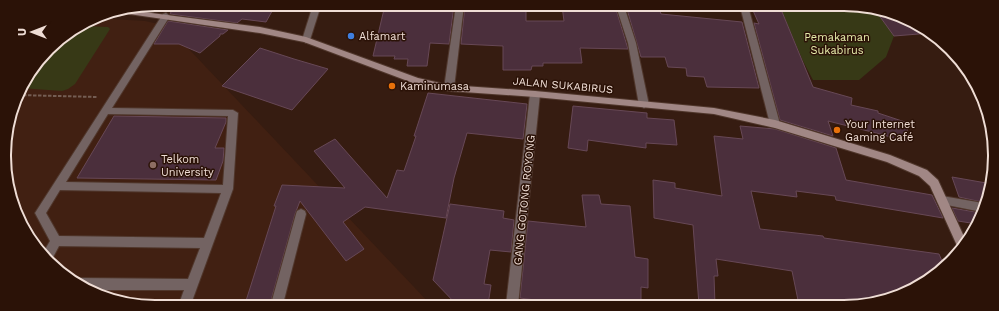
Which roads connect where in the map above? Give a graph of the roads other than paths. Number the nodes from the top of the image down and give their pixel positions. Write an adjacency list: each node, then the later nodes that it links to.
1 (316, 11): 7 (street)
2 (459, 11): 8 (street)
3 (622, 11): 10 (street)
4 (745, 11): 12 (street)
5 (131, 13): 6 (street, JALAN SUKABIRUS)
6 (166, 16): 7 (street, JALAN SUKABIRUS); 11 (street)
7 (306, 40): 8 (street, JALAN SUKABIRUS)
8 (449, 88): 9 (street, JALAN SUKABIRUS)
9 (535, 94): 10 (street, JALAN SUKABIRUS); 26 (street, GANG GOTONG ROYONG)
10 (644, 105): 12 (street, JALAN SUKABIRUS)
11 (107, 111): 13 (street); 14 (street)
12 (775, 124): 15 (street, JALAN SUKABIRUS)
13 (58, 186): 14 (street); 19 (street)
14 (228, 189): 20 (street)
15 (942, 200): 16 (street); 18 (street, JALAN SUKABIRUS)
16 (978, 207)
17 (301, 214): 25 (street)
18 (960, 240)
19 (56, 241): 20 (street); 21 (street)
20 (208, 243): 23 (street)
21 (49, 253)
22 (90, 284): 23 (street)
23 (192, 285): 24 (street)
24 (186, 300)
25 (278, 300)
26 (513, 300)

